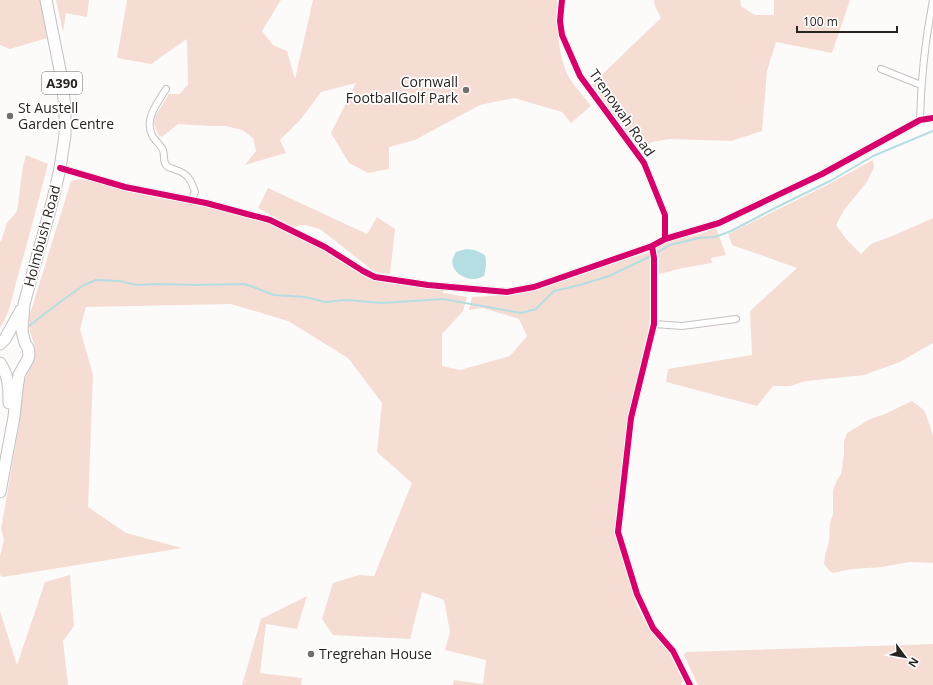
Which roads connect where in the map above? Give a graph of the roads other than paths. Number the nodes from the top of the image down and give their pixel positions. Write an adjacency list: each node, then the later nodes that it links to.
1 (46, 0): 9 (highway, A390)
2 (562, 0): 11 (street, Trenowah Road)
3 (933, 0): 5 (street)
4 (882, 69): 5 (street)
5 (921, 85): 8 (street)
6 (166, 89): 10 (street)
7 (933, 118): 8 (street)
8 (920, 120): 11 (street)
9 (60, 168): 10 (street); 13 (highway, Holmbush Road / A390)
10 (191, 201): 12 (street)
11 (665, 239): 12 (street)
12 (653, 252): 15 (street)
13 (24, 304): 16 (highway); 17 (highway)
14 (736, 319): 15 (street)
15 (654, 324): 22 (street)
16 (3, 341): 17 (highway)
17 (25, 343): 19 (highway)
18 (1, 364): 19 (highway); 20 (highway)
19 (25, 364): 20 (highway)
20 (9, 440): 21 (highway)
21 (0, 492)
22 (690, 685)

